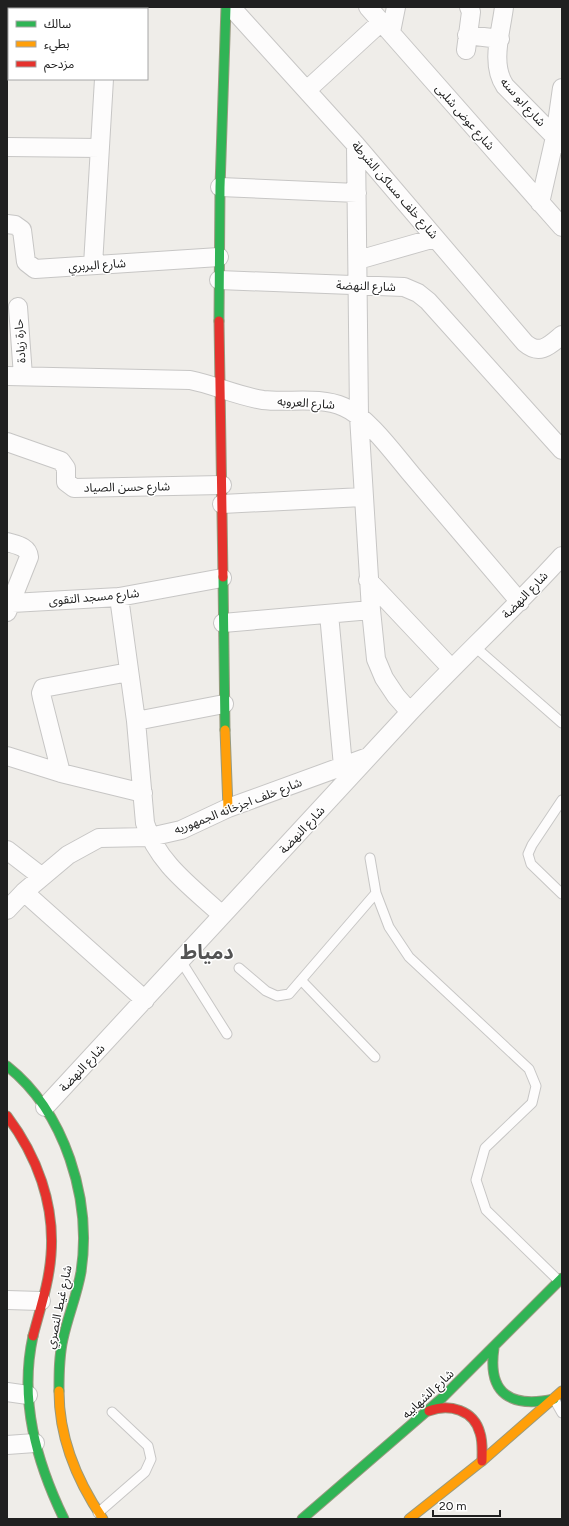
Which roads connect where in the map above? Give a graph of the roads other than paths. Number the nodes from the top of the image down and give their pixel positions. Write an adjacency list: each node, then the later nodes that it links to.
1 (226, 7): 16 (main road)
2 (232, 7): 11 (street, شارع خلف مساكن الشرطة)
3 (368, 7): 7 (street, شارع عوض شلبى)
4 (396, 7): 7 (street)
5 (468, 7): 8 (street)
6 (504, 7): 8 (street, شارع ابو سنه)
7 (386, 27): 11 (street); 18 (street, شارع عوض شلبى)
8 (500, 39): 12 (street, شارع ابو سنه)
9 (104, 80): 15 (street)
10 (562, 88): 12 (street)
11 (307, 90): 13 (street, شارع خلف مساكن الشرطة)
12 (558, 140): 18 (street)
13 (356, 145): 17 (street); 21 (street, شارع خلف مساكن الشرطة)
14 (7, 147): 15 (street)
15 (100, 148): 24 (street)
16 (220, 188): 17 (street); 22 (main road)
17 (357, 193): 23 (street)
18 (540, 203): 20 (street, شارع عوض شلبى)
19 (7, 224): 24 (street, شارع البربري)
20 (562, 227)
21 (435, 238): 23 (street); 28 (street, شارع خلف مساكن الشرطة)
22 (219, 257): 24 (street, شارع البربري); 25 (main road)
23 (358, 260): 26 (street)
24 (93, 265)
25 (219, 280): 26 (street, شارع النهضة); 30 (main road)
26 (358, 287): 31 (street); 33 (street, شارع النهضة)
27 (18, 307): 29 (street, حارة زيادة)
28 (562, 334)
29 (15, 376): 30 (street, شارع العروبه)
30 (220, 389): 31 (street, شارع العروبه); 34 (main road)
31 (359, 416): 35 (street); 42 (street, شارع العروبه)
32 (7, 442): 34 (street, شارع حسن الصياد)
33 (562, 450)
34 (222, 485): 36 (main road)
35 (363, 497): 36 (street); 40 (street)
36 (222, 504): 39 (main road)
37 (7, 542): 43 (street)
38 (562, 556): 42 (street, شارع النهضة)
39 (222, 578): 41 (street, شارع مسجد التقوى); 46 (main road)
40 (368, 580): 44 (street); 48 (street)
41 (119, 597): 43 (street, شارع مسجد التقوى); 49 (street)
42 (520, 602): 47 (street, شارع النهضة)
43 (9, 608)
44 (370, 610): 45 (street); 51 (street)
45 (329, 614): 46 (street); 56 (street)
46 (223, 623): 50 (main road)
47 (474, 646): 48 (street, شارع النهضة); 53 (lane)
48 (451, 668): 51 (street, شارع النهضة)
49 (129, 672): 52 (street); 57 (street)
50 (224, 704): 52 (street); 60 (main road)
51 (410, 712): 55 (street, شارع النهضة)
52 (136, 721): 58 (street)
53 (562, 723)
54 (7, 756): 57 (street)
55 (371, 756): 56 (street, شارع خلف اجزخانه الجمهوريه); 69 (street, شارع النهضة)
56 (342, 766): 60 (street, شارع خلف اجزخانه الجمهوريه)
57 (61, 773): 58 (street)
58 (143, 793): 61 (street)
59 (562, 800): 67 (lane)
60 (228, 808): 61 (street, شارع خلف اجزخانه الجمهوريه)
61 (150, 837): 64 (street, شارع خلف اجزخانه الجمهوريه); 69 (street)
62 (7, 850): 64 (street)
63 (370, 858): 66 (lane)
64 (42, 876): 65 (street, شارع خلف اجزخانه الجمهوريه)
65 (24, 892): 68 (street, شارع خلف اجزخانه الجمهوريه); 73 (street)
66 (376, 893): 72 (lane); 79 (lane)
67 (562, 894)
68 (7, 910)
69 (222, 915): 70 (street, شارع النهضة)
70 (181, 961): 73 (street, شارع النهضة); 74 (lane)
71 (239, 968): 72 (lane)
72 (301, 980): 75 (lane)
73 (145, 1000): 77 (street, شارع النهضة)
74 (227, 1034)
75 (375, 1057)
76 (7, 1066): 77 (main road, شارع غيط النصري)
77 (45, 1107): 93 (main road, شارع غيط النصري)
78 (7, 1116): 81 (main road, شارع غيط النصري)
79 (561, 1280): 82 (main road, شارع الشهابيه)
80 (7, 1300): 81 (street)
81 (41, 1301): 85 (main road, شارع غيط النصري)
82 (494, 1348): 86 (main road); 87 (main road, شارع الشهابيه)
83 (562, 1391): 86 (main road)
84 (7, 1392): 85 (street)
85 (28, 1395): 90 (main road, شارع غيط النصري)
86 (554, 1399): 89 (lane); 92 (main road)
87 (428, 1411): 92 (main road); 95 (main road, شارع الشهابيه)
88 (112, 1412): 93 (lane)
89 (562, 1413)
90 (35, 1443): 91 (street); 94 (main road, شارع غيط النصري)
91 (7, 1445)
92 (482, 1461): 96 (main road)
93 (100, 1516)
94 (64, 1519)
95 (302, 1519)
96 (409, 1519)

